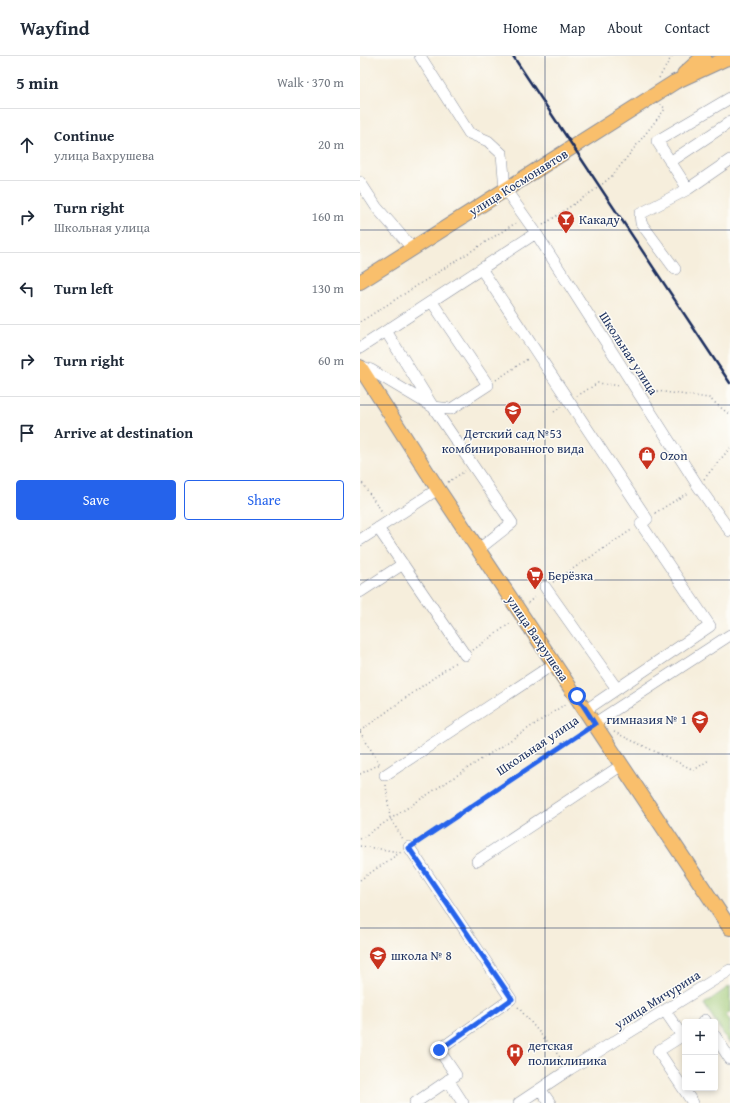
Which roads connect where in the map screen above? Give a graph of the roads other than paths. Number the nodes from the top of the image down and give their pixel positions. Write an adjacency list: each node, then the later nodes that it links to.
1 (420, 56): 11 (street)
2 (704, 56): 4 (main road)
3 (730, 58): 4 (main road)
4 (675, 82): 11 (main road, улица Космонавтов)
5 (730, 98): 8 (street)
6 (730, 122): 8 (street)
7 (730, 160): 10 (street)
8 (670, 162): 10 (street)
9 (360, 182): 13 (street)
10 (688, 189): 14 (street)
11 (505, 190): 12 (street, Школьная улица); 13 (main road, улица Космонавтов)
12 (535, 231): 15 (street); 24 (street, Школьная улица)
13 (414, 248): 16 (main road, улица Космонавтов)
14 (674, 269)
15 (482, 270): 17 (street); 33 (street)
16 (360, 282)
17 (432, 302): 18 (street); 21 (street)
18 (386, 331): 19 (street); 21 (street)
19 (360, 348)
20 (360, 366): 21 (street); 22 (main road, улица Вахрушева)
21 (433, 406): 26 (street)
22 (438, 489): 23 (street); 26 (main road, улица Вахрушева)
23 (378, 528): 25 (street); 27 (street)
24 (730, 531)
25 (360, 540)
26 (479, 549): 32 (main road, улица Вахрушева)
27 (403, 564): 29 (street); 31 (street)
28 (545, 587): 33 (street)
29 (360, 592)
30 (730, 635): 35 (street, Школьная улица)
31 (465, 655)
32 (555, 663): 34 (main road, улица Вахрушева); 37 (street)
33 (617, 689): 34 (street)
34 (586, 710): 35 (main road, улица Вахрушева)
35 (595, 724): 36 (main road, улица Вахрушева)
36 (622, 764): 39 (street); 40 (main road, улица Вахрушева)
37 (384, 774)
38 (405, 850): 47 (street)
39 (477, 861)
40 (730, 928)
41 (730, 970): 42 (street, улица Мичурина)
42 (665, 1011): 43 (street); 48 (street, улица Мичурина)
43 (682, 1034)
44 (682, 1036): 53 (street)
45 (718, 1040): 46 (street)
46 (730, 1058)
47 (448, 1080): 49 (street); 50 (street)
48 (540, 1089): 51 (street, улица Мичурина); 52 (street)
49 (415, 1103)
50 (464, 1103)
51 (518, 1103)
52 (550, 1103)
53 (692, 1103)

